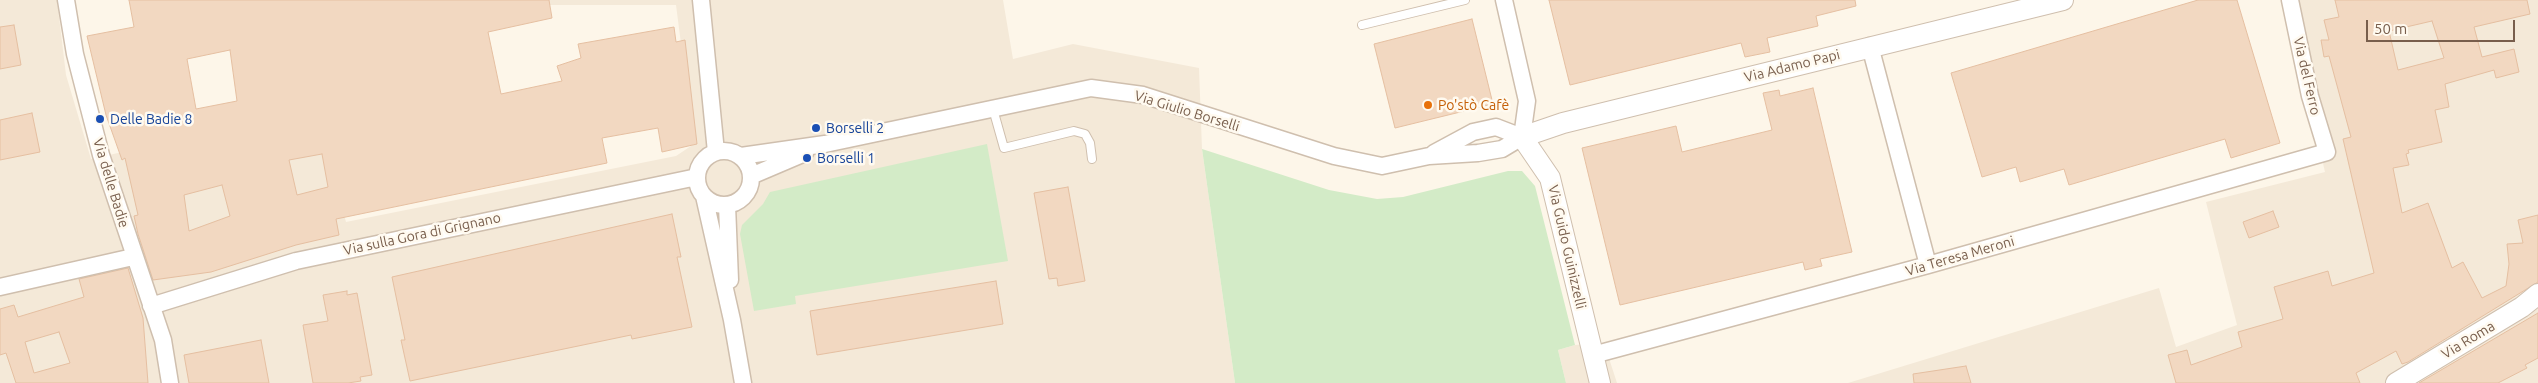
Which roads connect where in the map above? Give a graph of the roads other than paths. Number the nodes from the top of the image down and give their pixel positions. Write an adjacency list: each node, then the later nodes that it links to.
1 (66, 0): 21 (street, Via delle Badie)
2 (701, 0): 12 (street)
3 (1465, 0): 7 (lane)
4 (1504, 0): 10 (street)
5 (2063, 0): 8 (street, Via Adamo Papi)
6 (2290, 0): 13 (street, Via del Ferro)
7 (1362, 25)
8 (1870, 46): 10 (street, Via Adamo Papi); 22 (street)
9 (993, 109): 11 (street, Via Giulio Borselli); 15 (street, Via Giulio Borselli); 16 (lane)
10 (1522, 137): 15 (street, Via Giulio Borselli); 15 (street, Via Giulio Borselli); 27 (street, Via Guido Guinizzelli)
11 (825, 144): 14 (street, Via Giulio Borselli); 17 (street, Via Giulio Borselli)
12 (716, 152): 14 (street); 18 (street)
13 (2327, 152): 22 (street, Via Teresa Meroni)
14 (740, 156): 17 (street)
15 (1429, 156)
16 (1092, 159)
17 (751, 176): 20 (street)
18 (697, 177): 19 (street); 25 (street, Via sulla Gora di Grignano)
19 (704, 196): 20 (street); 26 (street)
20 (727, 205): 26 (street)
21 (133, 257): 23 (street); 25 (street, Via delle Badie)
22 (1928, 265): 27 (street, Via Teresa Meroni)
23 (0, 288)
24 (2538, 294): 28 (street, Via Roma)
25 (151, 306): 29 (street, Via delle Badie)
26 (732, 320): 30 (street)
27 (1593, 355): 31 (street, Via Guido Guinizzelli)
28 (2404, 381)
29 (170, 383)
30 (743, 383)
31 (1600, 383)

